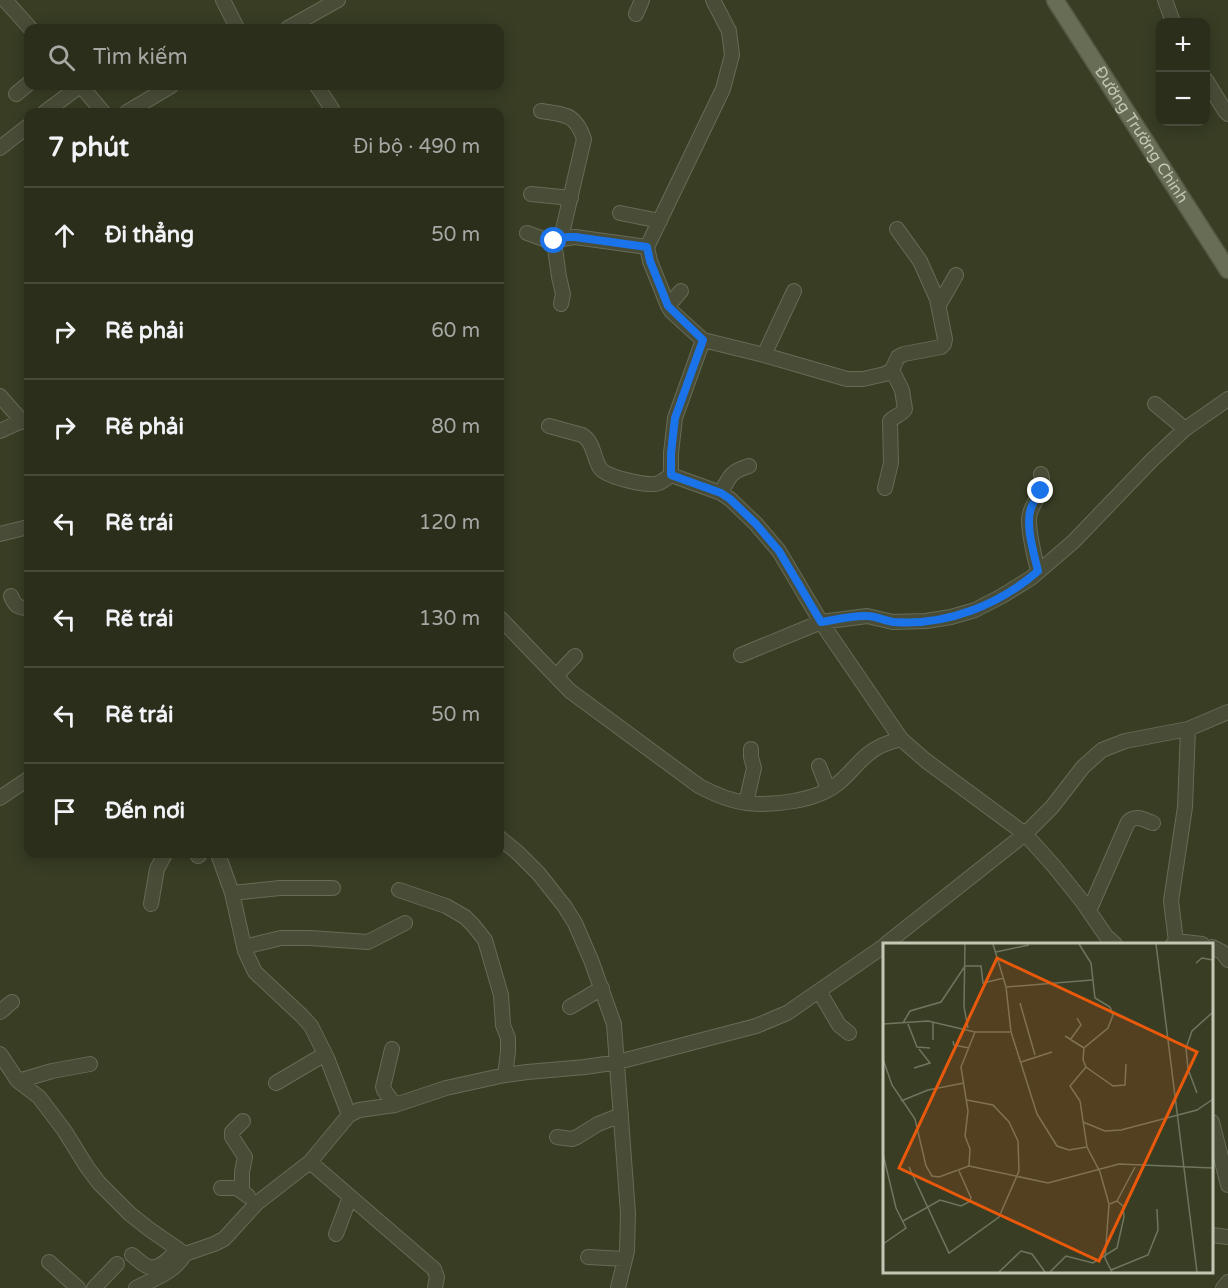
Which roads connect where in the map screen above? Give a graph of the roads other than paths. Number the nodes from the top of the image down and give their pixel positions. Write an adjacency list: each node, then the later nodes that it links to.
1 (2, 0): 10 (street)
2 (223, 0): 11 (street)
3 (338, 0): 12 (street)
4 (642, 0): 8 (street)
5 (712, 0): 31 (street)
6 (1055, 0): 36 (main road, Đường Trường Chinh)
7 (1165, 0): 9 (street)
8 (636, 14)
9 (1172, 18)
10 (26, 24)
11 (235, 24)
12 (295, 24)
13 (24, 87): 19 (street)
14 (1210, 87): 25 (street)
15 (75, 90): 20 (street)
16 (84, 90): 21 (street)
17 (164, 90): 22 (street)
18 (320, 90): 23 (street)
19 (16, 94)
20 (50, 108)
21 (99, 108)
22 (134, 108)
23 (331, 108)
24 (541, 111): 29 (street)
25 (1228, 114)
26 (24, 129): 27 (street)
27 (0, 148)
28 (531, 194): 29 (street)
29 (571, 198): 34 (street)
30 (620, 213): 31 (street)
31 (660, 221): 35 (street)
32 (897, 229): 41 (street)
33 (527, 233): 34 (street)
34 (557, 239): 35 (street); 40 (street)
35 (647, 247): 42 (street)
36 (1228, 270)
37 (956, 275): 41 (street)
38 (681, 291): 42 (street)
39 (794, 291): 44 (street)
40 (561, 304)
41 (939, 305): 45 (street)
42 (668, 306): 43 (street)
43 (703, 340): 44 (street); 56 (street)
44 (765, 355): 45 (street)
45 (892, 370): 57 (street)
46 (0, 396): 49 (street)
47 (1228, 399): 52 (street)
48 (1155, 405): 52 (street)
49 (24, 420)
50 (24, 421): 53 (street)
51 (549, 426): 56 (street)
52 (1185, 429): 61 (street)
53 (0, 431)
54 (748, 466): 58 (street)
55 (1041, 474): 61 (street)
56 (671, 475): 58 (street)
57 (885, 488)
58 (721, 493): 65 (street)
59 (24, 528): 60 (street)
60 (0, 534)
61 (1038, 571): 65 (street)
62 (11, 596): 63 (street)
63 (24, 608)
64 (504, 622): 68 (street)
65 (821, 622): 66 (street); 71 (street)
66 (741, 655)
67 (575, 656): 68 (street)
68 (556, 676): 77 (street)
69 (1228, 712): 70 (street)
70 (1188, 729): 79 (street); 91 (street)
71 (901, 739): 75 (street); 79 (street)
72 (751, 748): 77 (street)
73 (819, 766): 75 (street)
74 (24, 782): 76 (street)
75 (828, 789): 77 (street)
76 (0, 798)
77 (746, 803)
78 (1153, 823): 87 (street)
79 (1025, 834): 87 (street); 89 (street)
80 (504, 841): 96 (street)
81 (163, 858): 86 (street)
82 (219, 858): 85 (street)
83 (333, 888): 85 (street)
84 (399, 890): 105 (street)
85 (232, 893): 92 (street)
86 (151, 904)
87 (1089, 911): 90 (street)
88 (405, 923): 92 (street)
89 (891, 943)
90 (1113, 943)
91 (1175, 943)
92 (244, 947): 101 (street)
93 (1213, 948): 95 (street)
94 (883, 949): 97 (street)
95 (1228, 960)
96 (602, 988): 98 (street); 103 (street)
97 (819, 991): 99 (street); 103 (street)
98 (570, 1007)
99 (849, 1033)
100 (392, 1049): 108 (street)
101 (325, 1054): 107 (street); 109 (street)
102 (0, 1056): 106 (street)
103 (618, 1062): 105 (street); 110 (street)
104 (90, 1064): 106 (street)
105 (505, 1076): 108 (street)
106 (18, 1081): 123 (street)
107 (276, 1083)
108 (395, 1105): 109 (street)
109 (349, 1115): 114 (street)
110 (621, 1115): 113 (street); 126 (street)
111 (243, 1121): 117 (street)
112 (1213, 1126): 115 (street)
113 (557, 1137)
114 (310, 1162): 118 (street); 119 (street)
115 (1228, 1185)
116 (221, 1188): 117 (street)
117 (242, 1190): 119 (street)
118 (350, 1197): 120 (street); 133 (street)
119 (257, 1203): 123 (street)
120 (336, 1234)
121 (1213, 1235): 122 (street)
122 (1228, 1237)
123 (182, 1251): 124 (street); 132 (street)
124 (132, 1255)
125 (588, 1257): 126 (street)
126 (625, 1259): 134 (street)
127 (49, 1262): 130 (street)
128 (117, 1264): 131 (street)
129 (1228, 1282): 135 (street)
130 (78, 1288)
131 (94, 1288)
132 (136, 1288)
133 (435, 1288)
134 (618, 1288)
135 (1223, 1288)

